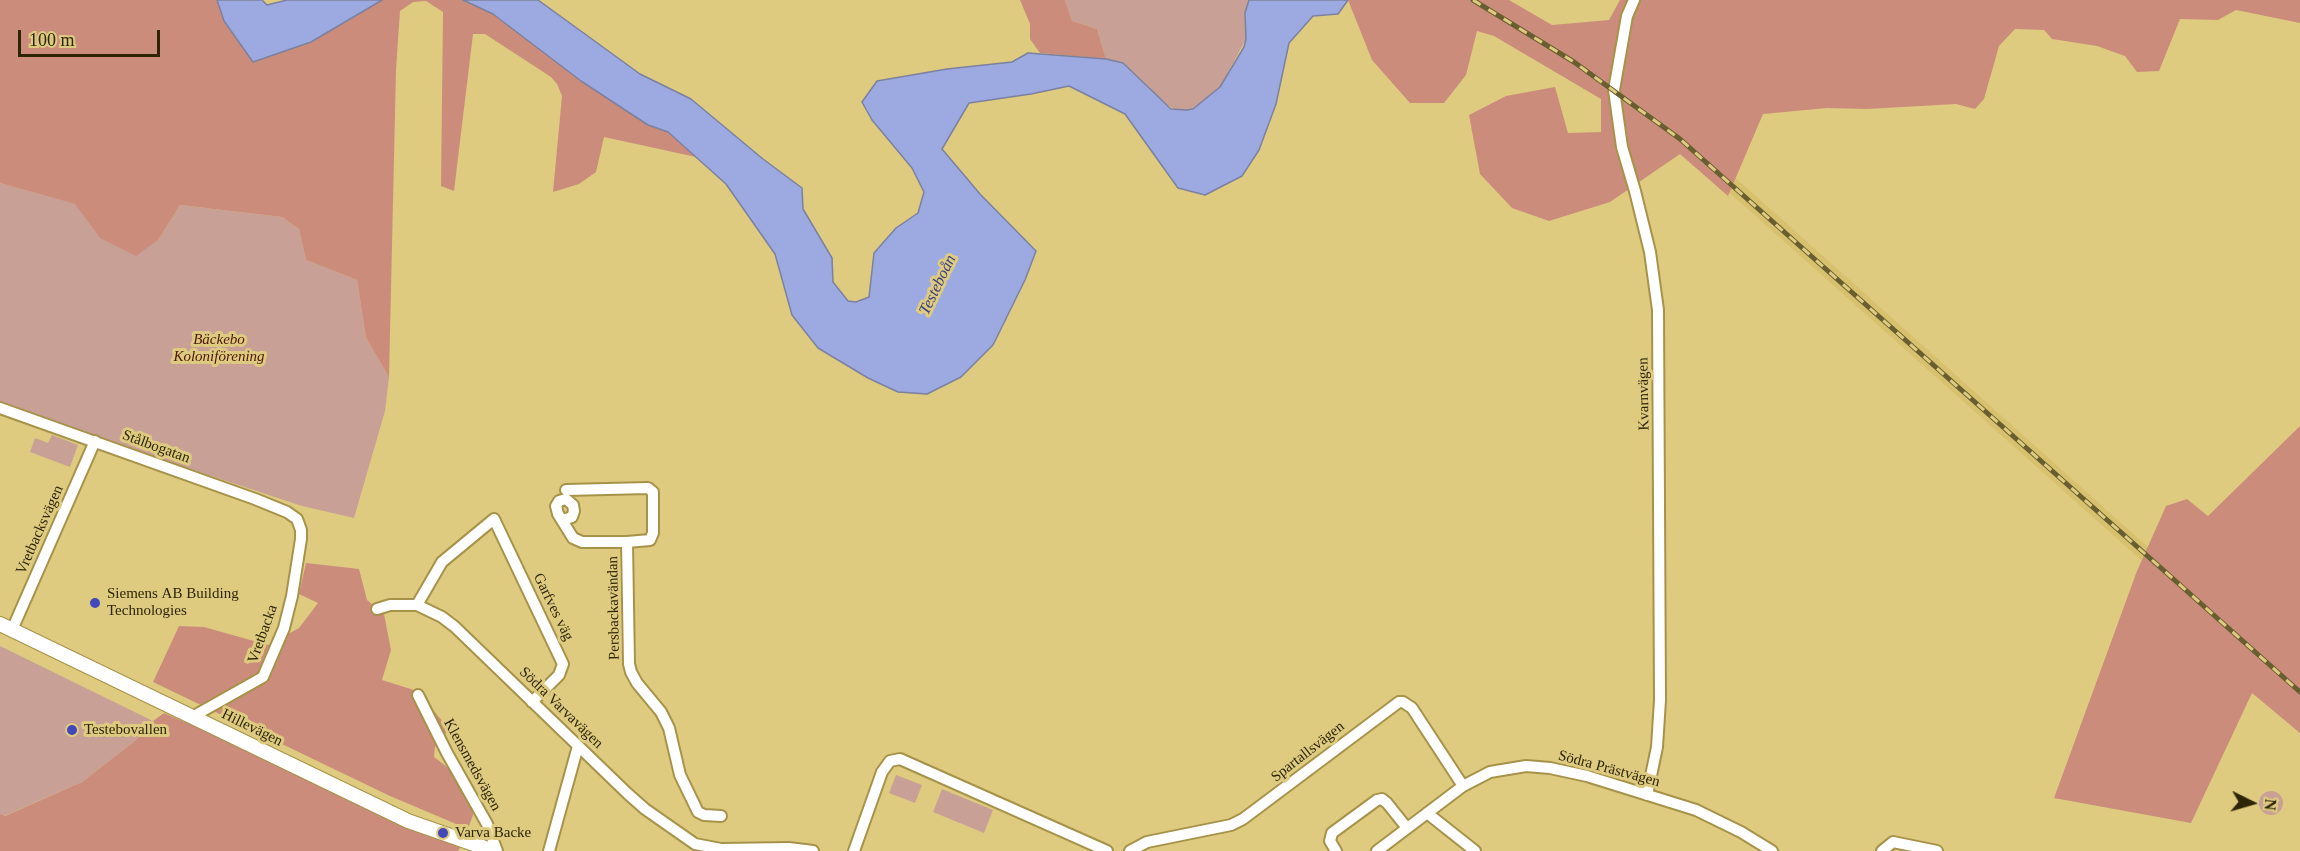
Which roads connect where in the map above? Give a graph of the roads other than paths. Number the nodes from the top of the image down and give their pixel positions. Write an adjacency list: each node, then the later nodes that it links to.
1 (1634, 0): 16 (street, Kvarnvägen)
2 (0, 408): 3 (street, Stålbogatan)
3 (95, 441): 6 (street, Stålbogatan); 10 (street, Vretbacksvägen)
4 (566, 490): 7 (street, Persbackavändan)
5 (563, 520): 7 (street, Persbackavändan)
6 (298, 521): 13 (street, Vretbacka)
7 (627, 542): 18 (street, Persbackavändan)
8 (417, 605): 9 (street, Södra Varvavägen); 12 (street, Södra Varvavägen); 12 (street, Garfves väg)
9 (377, 609)
10 (6, 627): 13 (street, Hillevägen)
11 (418, 695): 21 (street, Klensmedsvägen)
12 (532, 702): 14 (street, Södra Varvavägen)
13 (192, 717): 21 (street, Hillevägen)
14 (578, 746): 20 (street, Södra Varvavägen); 22 (street)
15 (1462, 786): 16 (street, Södra Prästvägen); 17 (street, Södra Prästvägen); 26 (street, Spartallsvägen)
16 (1647, 795): 30 (street, Södra Prästvägen)
17 (1427, 813): 19 (street, Södra Prästvägen); 29 (street)
18 (720, 816)
19 (1407, 828): 27 (street); 28 (street, Södra Prästvägen)
20 (721, 850): 23 (street, Södra Varvavägen)
21 (496, 851)
22 (549, 851)
23 (813, 851)
24 (854, 851): 25 (street)
25 (1107, 851)
26 (1130, 851)
27 (1336, 851)
28 (1377, 851)
29 (1475, 851)
30 (1772, 851)
31 (1882, 851): 32 (street)
32 (1937, 851)

